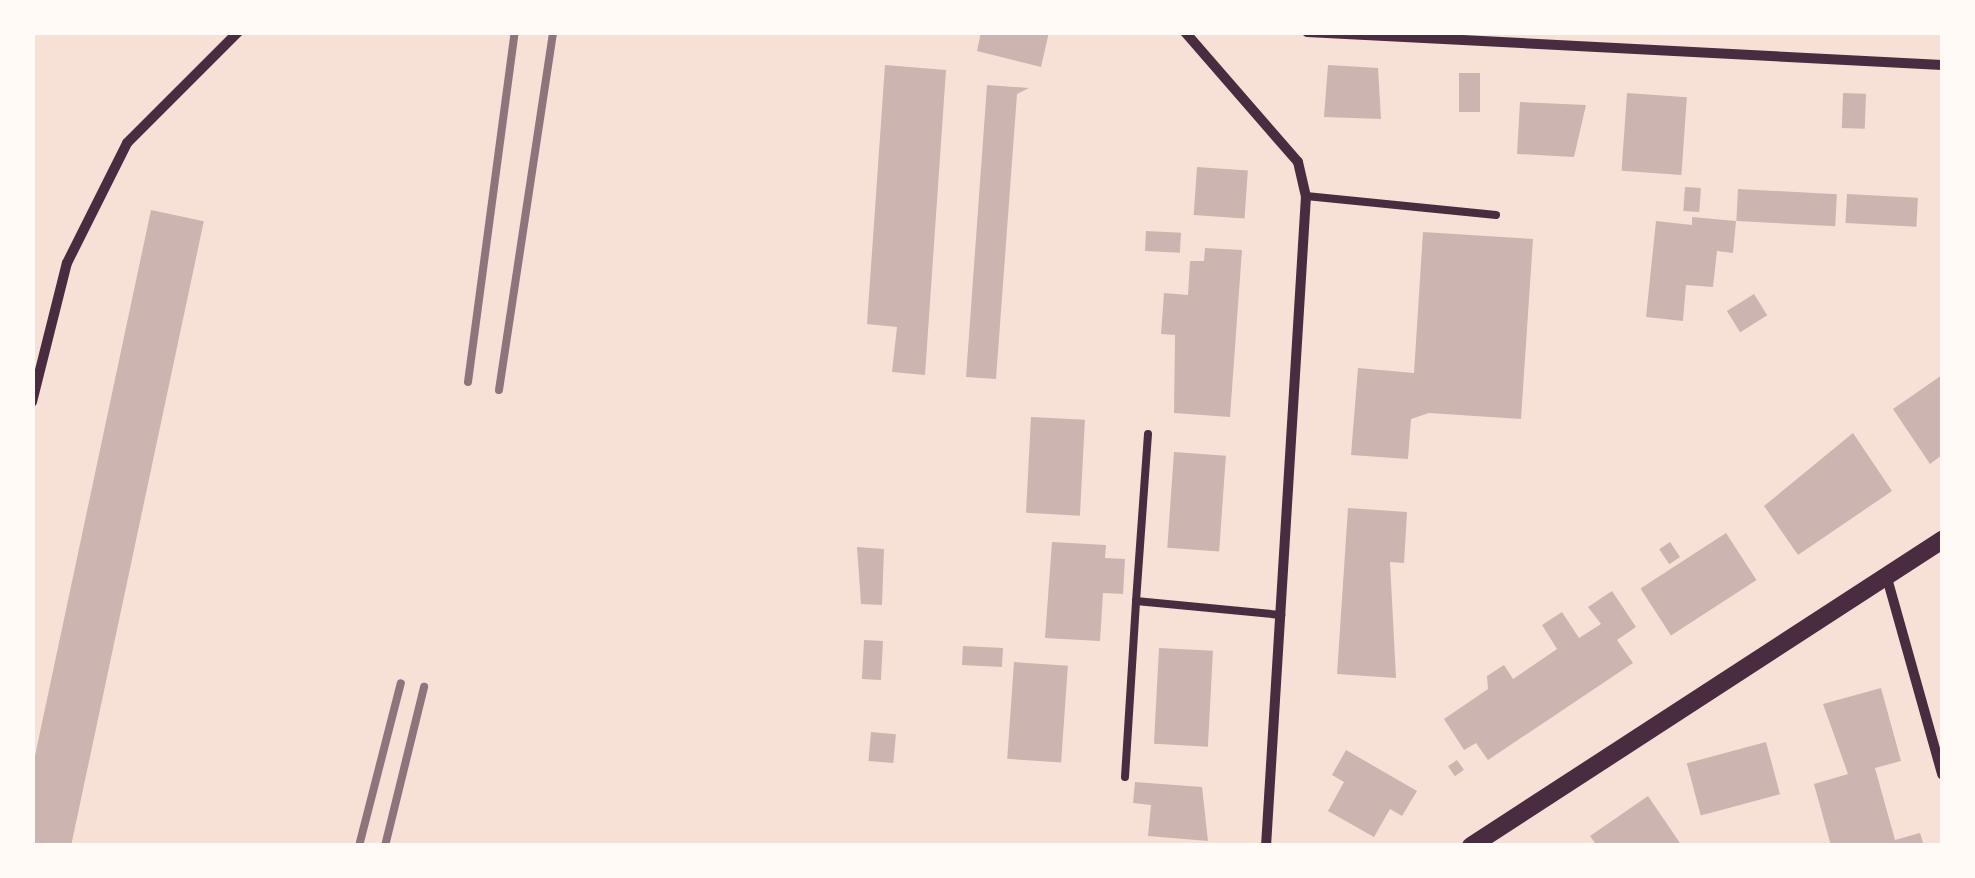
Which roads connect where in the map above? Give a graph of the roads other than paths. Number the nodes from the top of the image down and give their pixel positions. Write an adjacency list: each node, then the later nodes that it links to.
1 (238, 32): 7 (street)
2 (1188, 32): 5 (street)
3 (1306, 32): 4 (street)
4 (1942, 64)
5 (1306, 196): 6 (lane); 12 (street)
6 (1496, 215)
7 (32, 402)
8 (1148, 434): 11 (lane)
9 (1942, 540): 10 (street)
10 (1886, 578): 13 (street); 16 (street)
11 (1136, 602): 12 (lane); 14 (lane)
12 (1280, 615): 15 (street)
13 (1942, 774)
14 (1125, 776)
15 (1266, 846)
16 (1471, 846)

